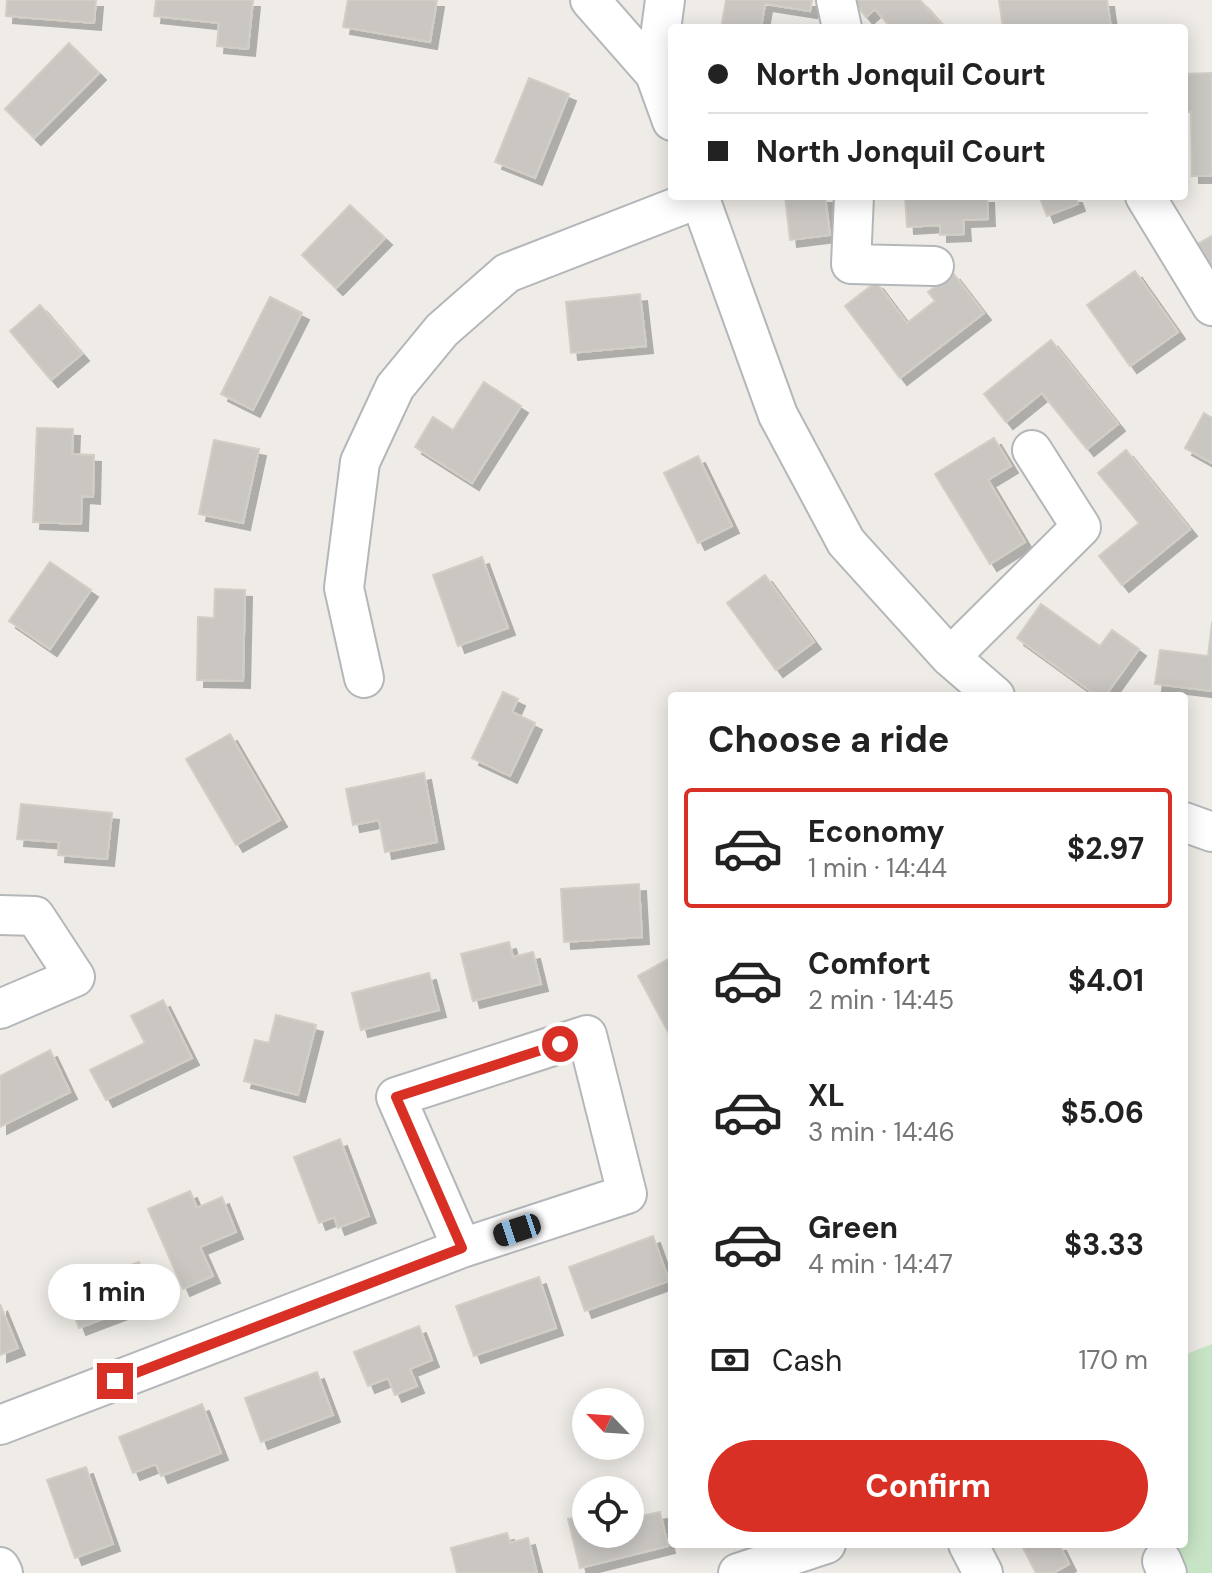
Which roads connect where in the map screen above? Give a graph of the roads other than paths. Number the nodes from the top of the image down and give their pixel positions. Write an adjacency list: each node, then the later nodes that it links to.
1 (590, 0): 5 (street)
2 (665, 0): 5 (street)
3 (836, 0): 4 (street)
4 (841, 24)
5 (665, 95)
6 (691, 200): 14 (street)
7 (700, 200): 13 (street)
8 (854, 200): 10 (street)
9 (1147, 200): 11 (street)
10 (934, 266)
11 (1212, 306)
12 (1032, 450): 13 (street)
13 (950, 657): 15 (street)
14 (364, 678)
15 (990, 692)
16 (1188, 823): 17 (street)
17 (1212, 832)
18 (0, 915): 19 (street)
19 (0, 1009)
20 (462, 1248): 20 (street); 21 (street)
21 (0, 1425)
22 (814, 1548): 26 (street)
23 (970, 1548): 27 (street)
24 (0, 1567): 25 (street)
25 (3, 1573)
26 (738, 1573)
27 (983, 1573)

